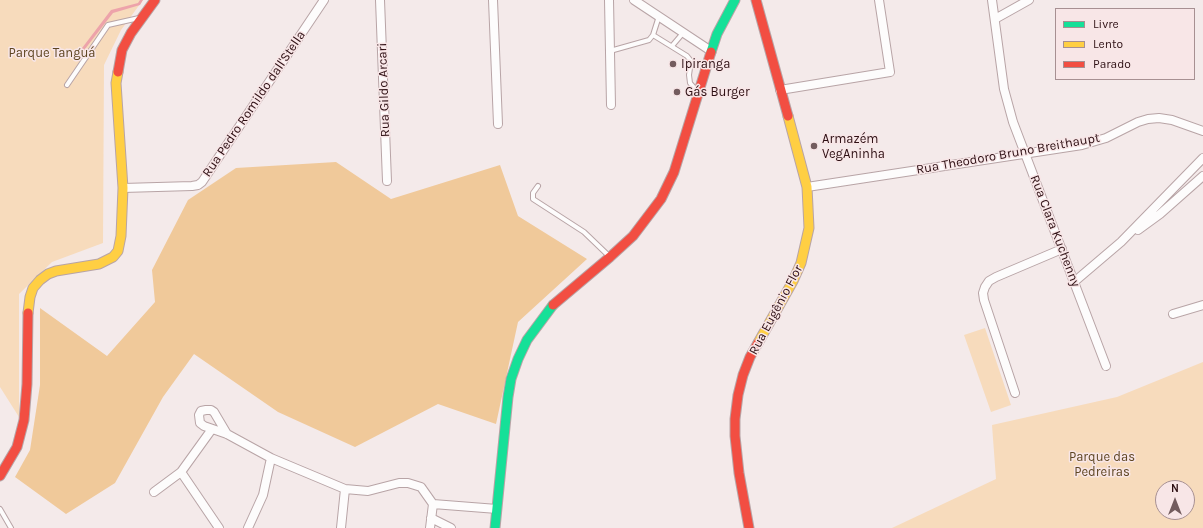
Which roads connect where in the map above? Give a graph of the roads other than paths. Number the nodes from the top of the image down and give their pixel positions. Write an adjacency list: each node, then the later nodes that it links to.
1 (155, 0): 13 (street)
2 (324, 0): 32 (street, Rua Pedro Romildo dall'Stella)
3 (380, 0): 29 (street, Rua Gildo Arcari)
4 (493, 0): 24 (street)
5 (608, 0): 19 (street)
6 (634, 0): 12 (street)
7 (735, 0): 18 (street)
8 (756, 0): 21 (street, Rua Eugênio Flor)
9 (879, 0): 21 (street)
10 (992, 0): 14 (street, Rua Clara Kuchenny)
11 (1029, 0): 14 (street)
12 (659, 16): 15 (street); 16 (lane)
13 (143, 17): 20 (lane); 32 (street)
14 (995, 19): 26 (street, Rua Clara Kuchenny)
15 (684, 32): 17 (lane); 18 (street)
16 (653, 35): 17 (lane); 19 (lane)
17 (672, 46): 22 (lane)
18 (711, 50): 22 (street)
19 (610, 51): 23 (street)
20 (67, 85)
21 (780, 90): 31 (street, Rua Eugênio Flor)
22 (698, 92): 35 (street)
23 (611, 105)
24 (498, 124)
25 (1203, 131): 26 (street, Rua Theodoro Bruno Breithaupt)
26 (1025, 153): 31 (street, Rua Theodoro Bruno Breithaupt); 34 (street, Rua Clara Kuchenny)
27 (1203, 158): 33 (street)
28 (1203, 176): 33 (street)
29 (387, 181)
30 (538, 186): 35 (lane)
31 (807, 187): 59 (street, Rua Eugênio Flor)
32 (123, 188): 45 (street)
33 (1121, 242): 36 (street)
34 (1062, 249): 36 (street, Rua Clara Kuchenny); 40 (street)
35 (610, 257): 50 (street)
36 (1074, 282): 39 (street, Rua Clara Kuchenny)
37 (1203, 305): 38 (street)
38 (1173, 314)
39 (1106, 366)
40 (1014, 393)
41 (212, 429): 42 (street); 42 (street); 44 (street)
42 (228, 434): 43 (street)
43 (271, 458): 46 (street); 54 (street)
44 (181, 472): 47 (street); 53 (street)
45 (0, 476)
46 (345, 489): 48 (street); 55 (street)
47 (154, 492)
48 (432, 504): 50 (street); 51 (street)
49 (0, 509): 52 (lane)
50 (497, 509): 58 (street)
51 (431, 518): 56 (street); 57 (street)
52 (11, 528)
53 (219, 528)
54 (248, 528)
55 (341, 528)
56 (430, 528)
57 (451, 528)
58 (495, 528)
59 (749, 528)

